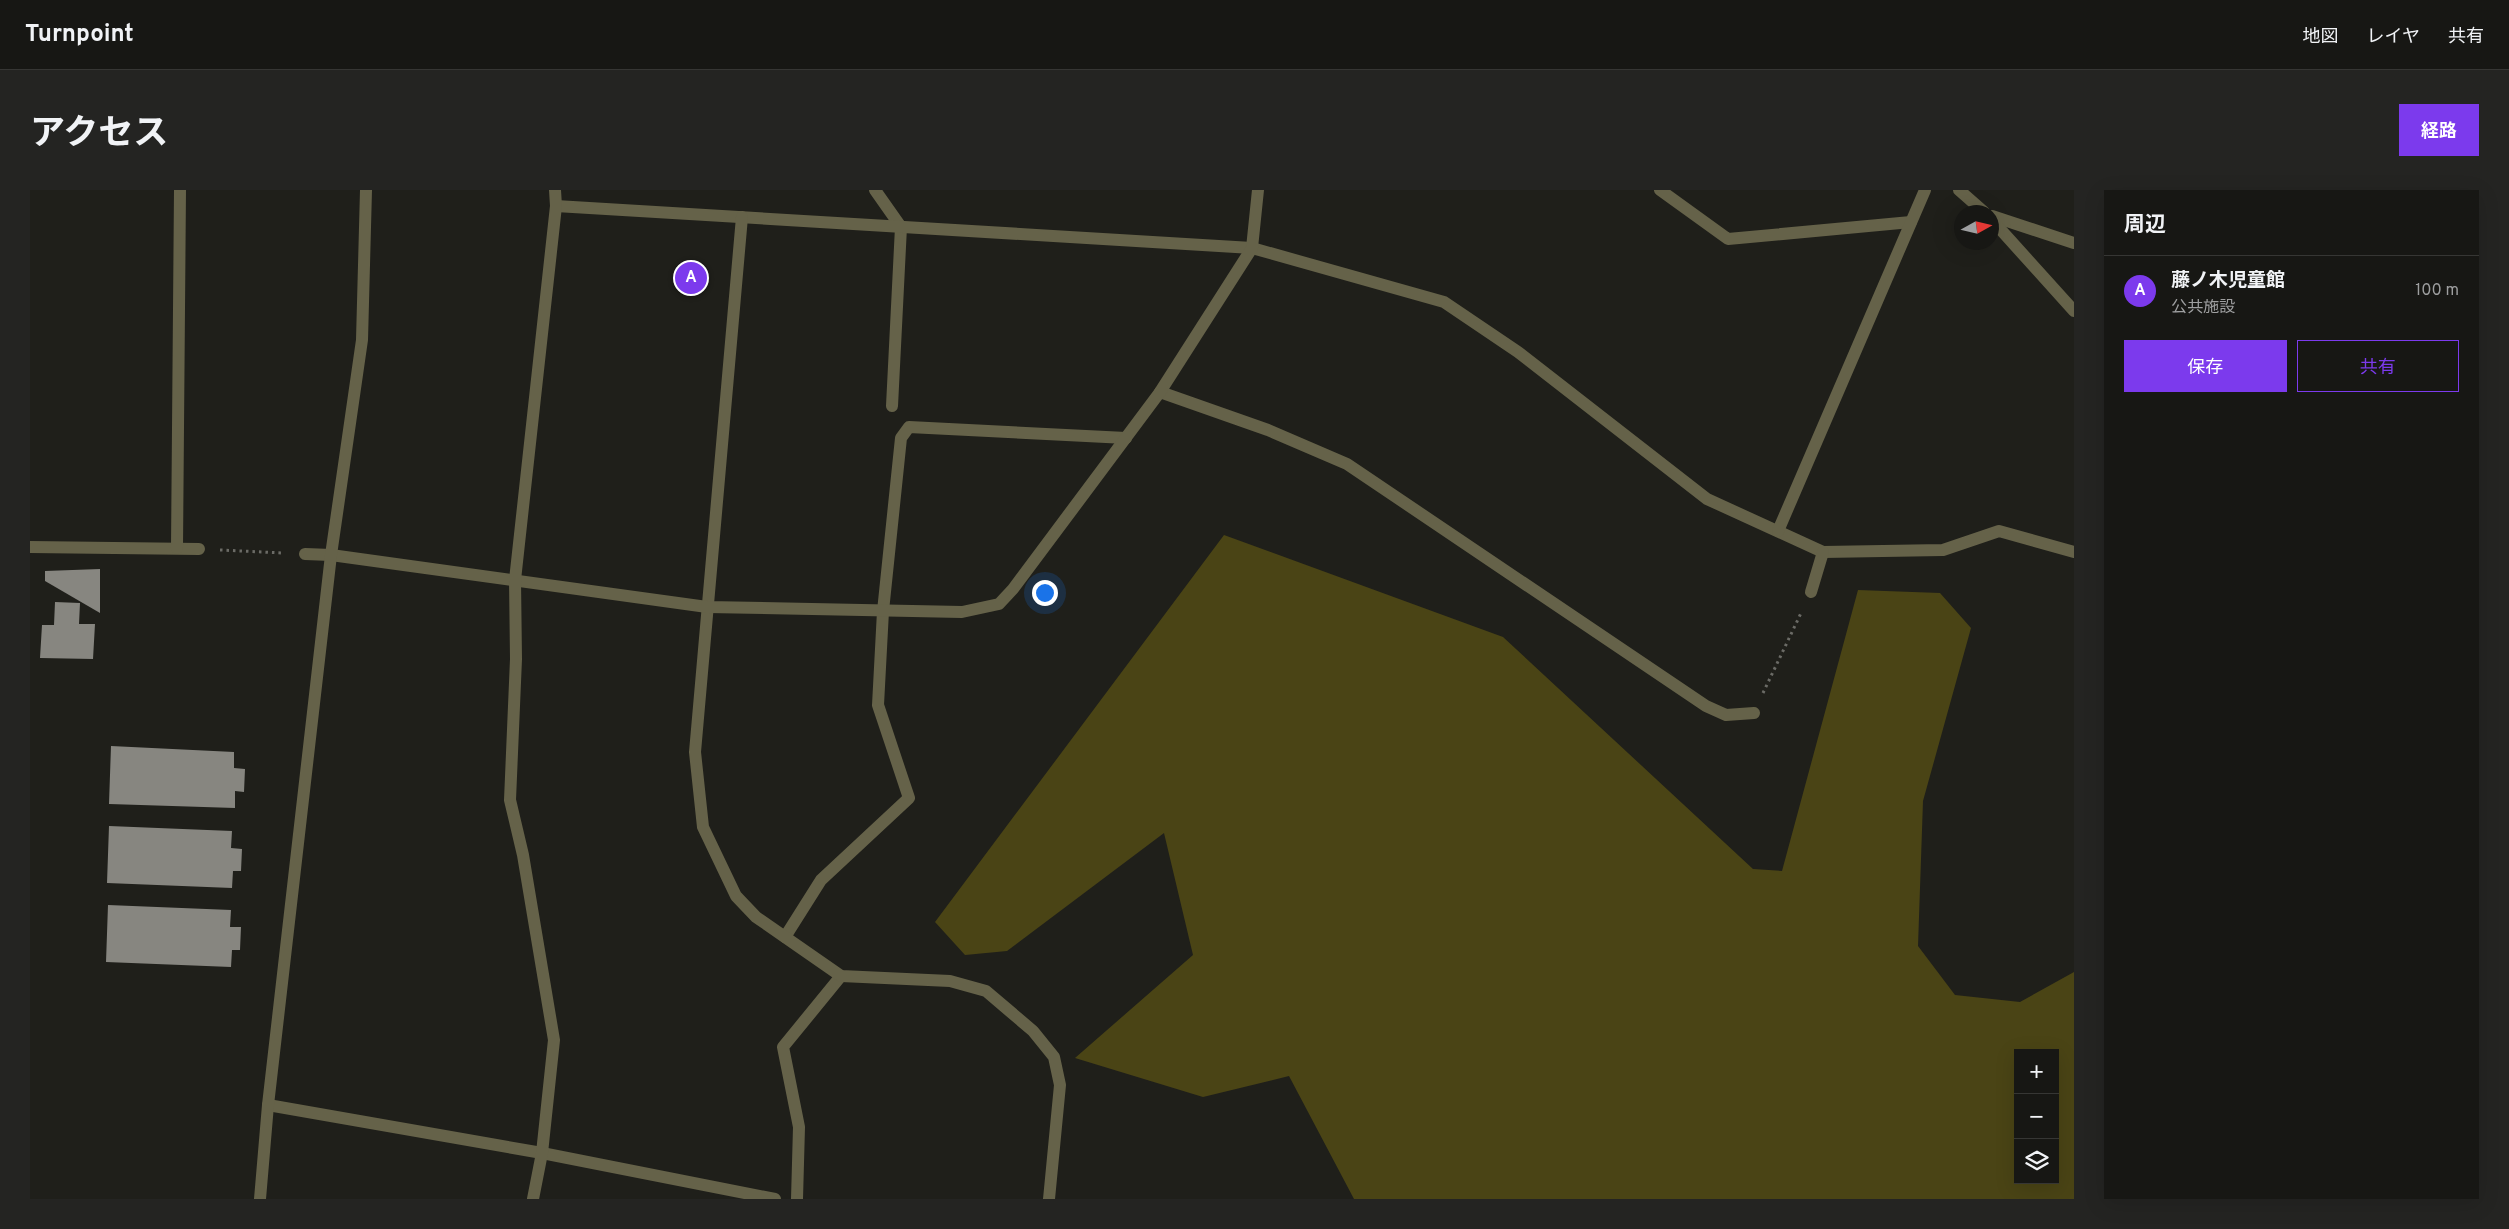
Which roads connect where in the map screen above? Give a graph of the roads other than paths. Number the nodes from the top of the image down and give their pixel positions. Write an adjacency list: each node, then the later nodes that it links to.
1 (180, 190): 24 (street)
2 (366, 190): 29 (street)
3 (554, 190): 10 (street)
4 (876, 190): 14 (street)
5 (1258, 190): 17 (street)
6 (1660, 190): 13 (street)
7 (1925, 190): 13 (street)
8 (1959, 190): 9 (street)
9 (1976, 205)
10 (556, 206): 11 (street); 30 (street)
11 (742, 217): 14 (street); 32 (street)
12 (1999, 218): 16 (street)
13 (1911, 222): 22 (street)
14 (901, 227): 17 (street); 20 (street)
15 (1999, 228): 18 (street)
16 (2074, 244)
17 (1252, 248): 19 (street); 22 (street)
18 (2074, 311)
19 (1160, 392): 21 (street); 34 (street)
20 (892, 406)
21 (1126, 438): 33 (street); 33 (street)
22 (1778, 531): 26 (street)
23 (30, 547): 24 (street)
24 (177, 548): 25 (street)
25 (199, 549)
26 (1823, 552): 27 (street); 31 (street)
27 (2074, 552)
28 (305, 554): 29 (street)
29 (331, 555): 30 (street); 37 (street)
30 (515, 580): 32 (street); 38 (street)
31 (1811, 592)
32 (707, 607): 33 (street); 35 (street)
33 (883, 610): 35 (street)
34 (1754, 713)
35 (785, 937): 36 (street)
36 (841, 976): 42 (street); 43 (street)
37 (268, 1105): 38 (street); 39 (street)
38 (542, 1153): 40 (street); 41 (street)
39 (260, 1199)
40 (533, 1199)
41 (775, 1199)
42 (797, 1199)
43 (1049, 1199)

